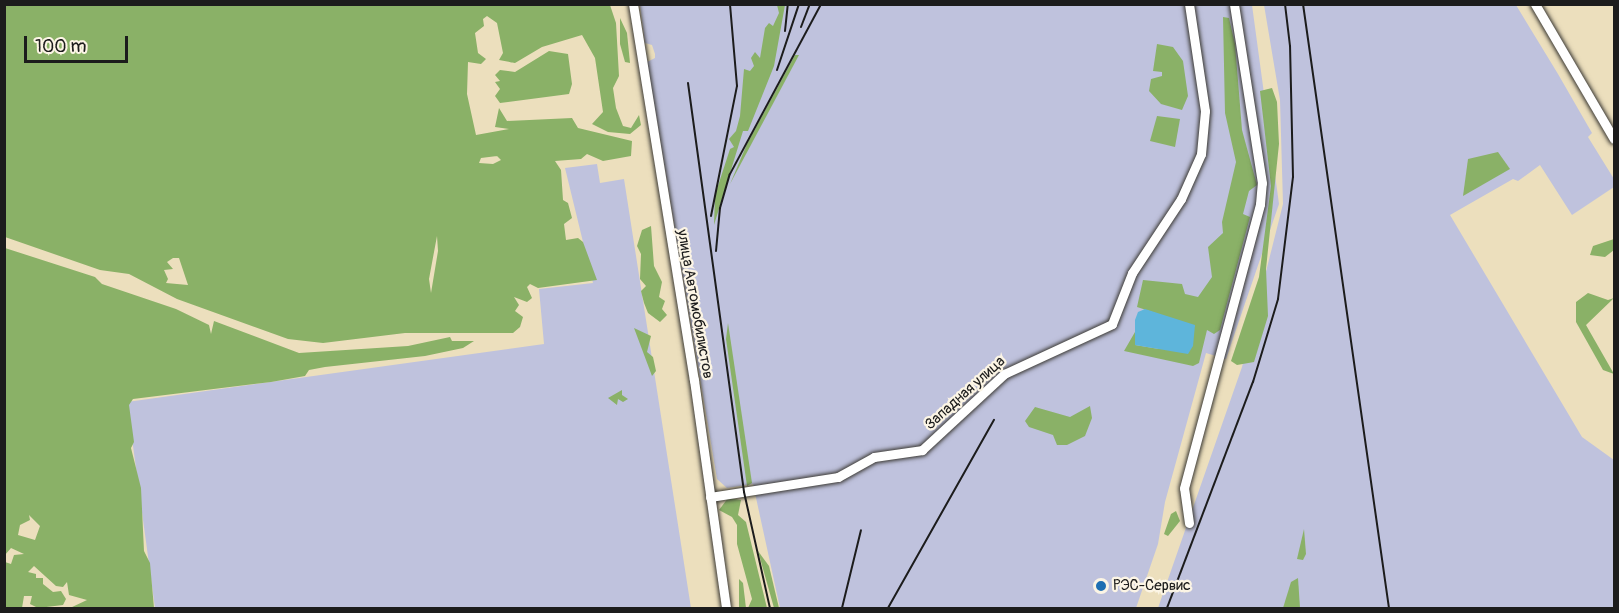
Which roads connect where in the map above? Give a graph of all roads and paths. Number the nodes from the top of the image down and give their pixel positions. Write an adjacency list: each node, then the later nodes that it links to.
1 (633, 4): 6 (street, улица Автомобилистов)
2 (1190, 4): 6 (street, Западная улица)
3 (1234, 4): 7 (street)
4 (1535, 4): 5 (street)
5 (1614, 139)
6 (710, 497): 8 (street, улица Автомобилистов)
7 (1189, 523)
8 (726, 609)

